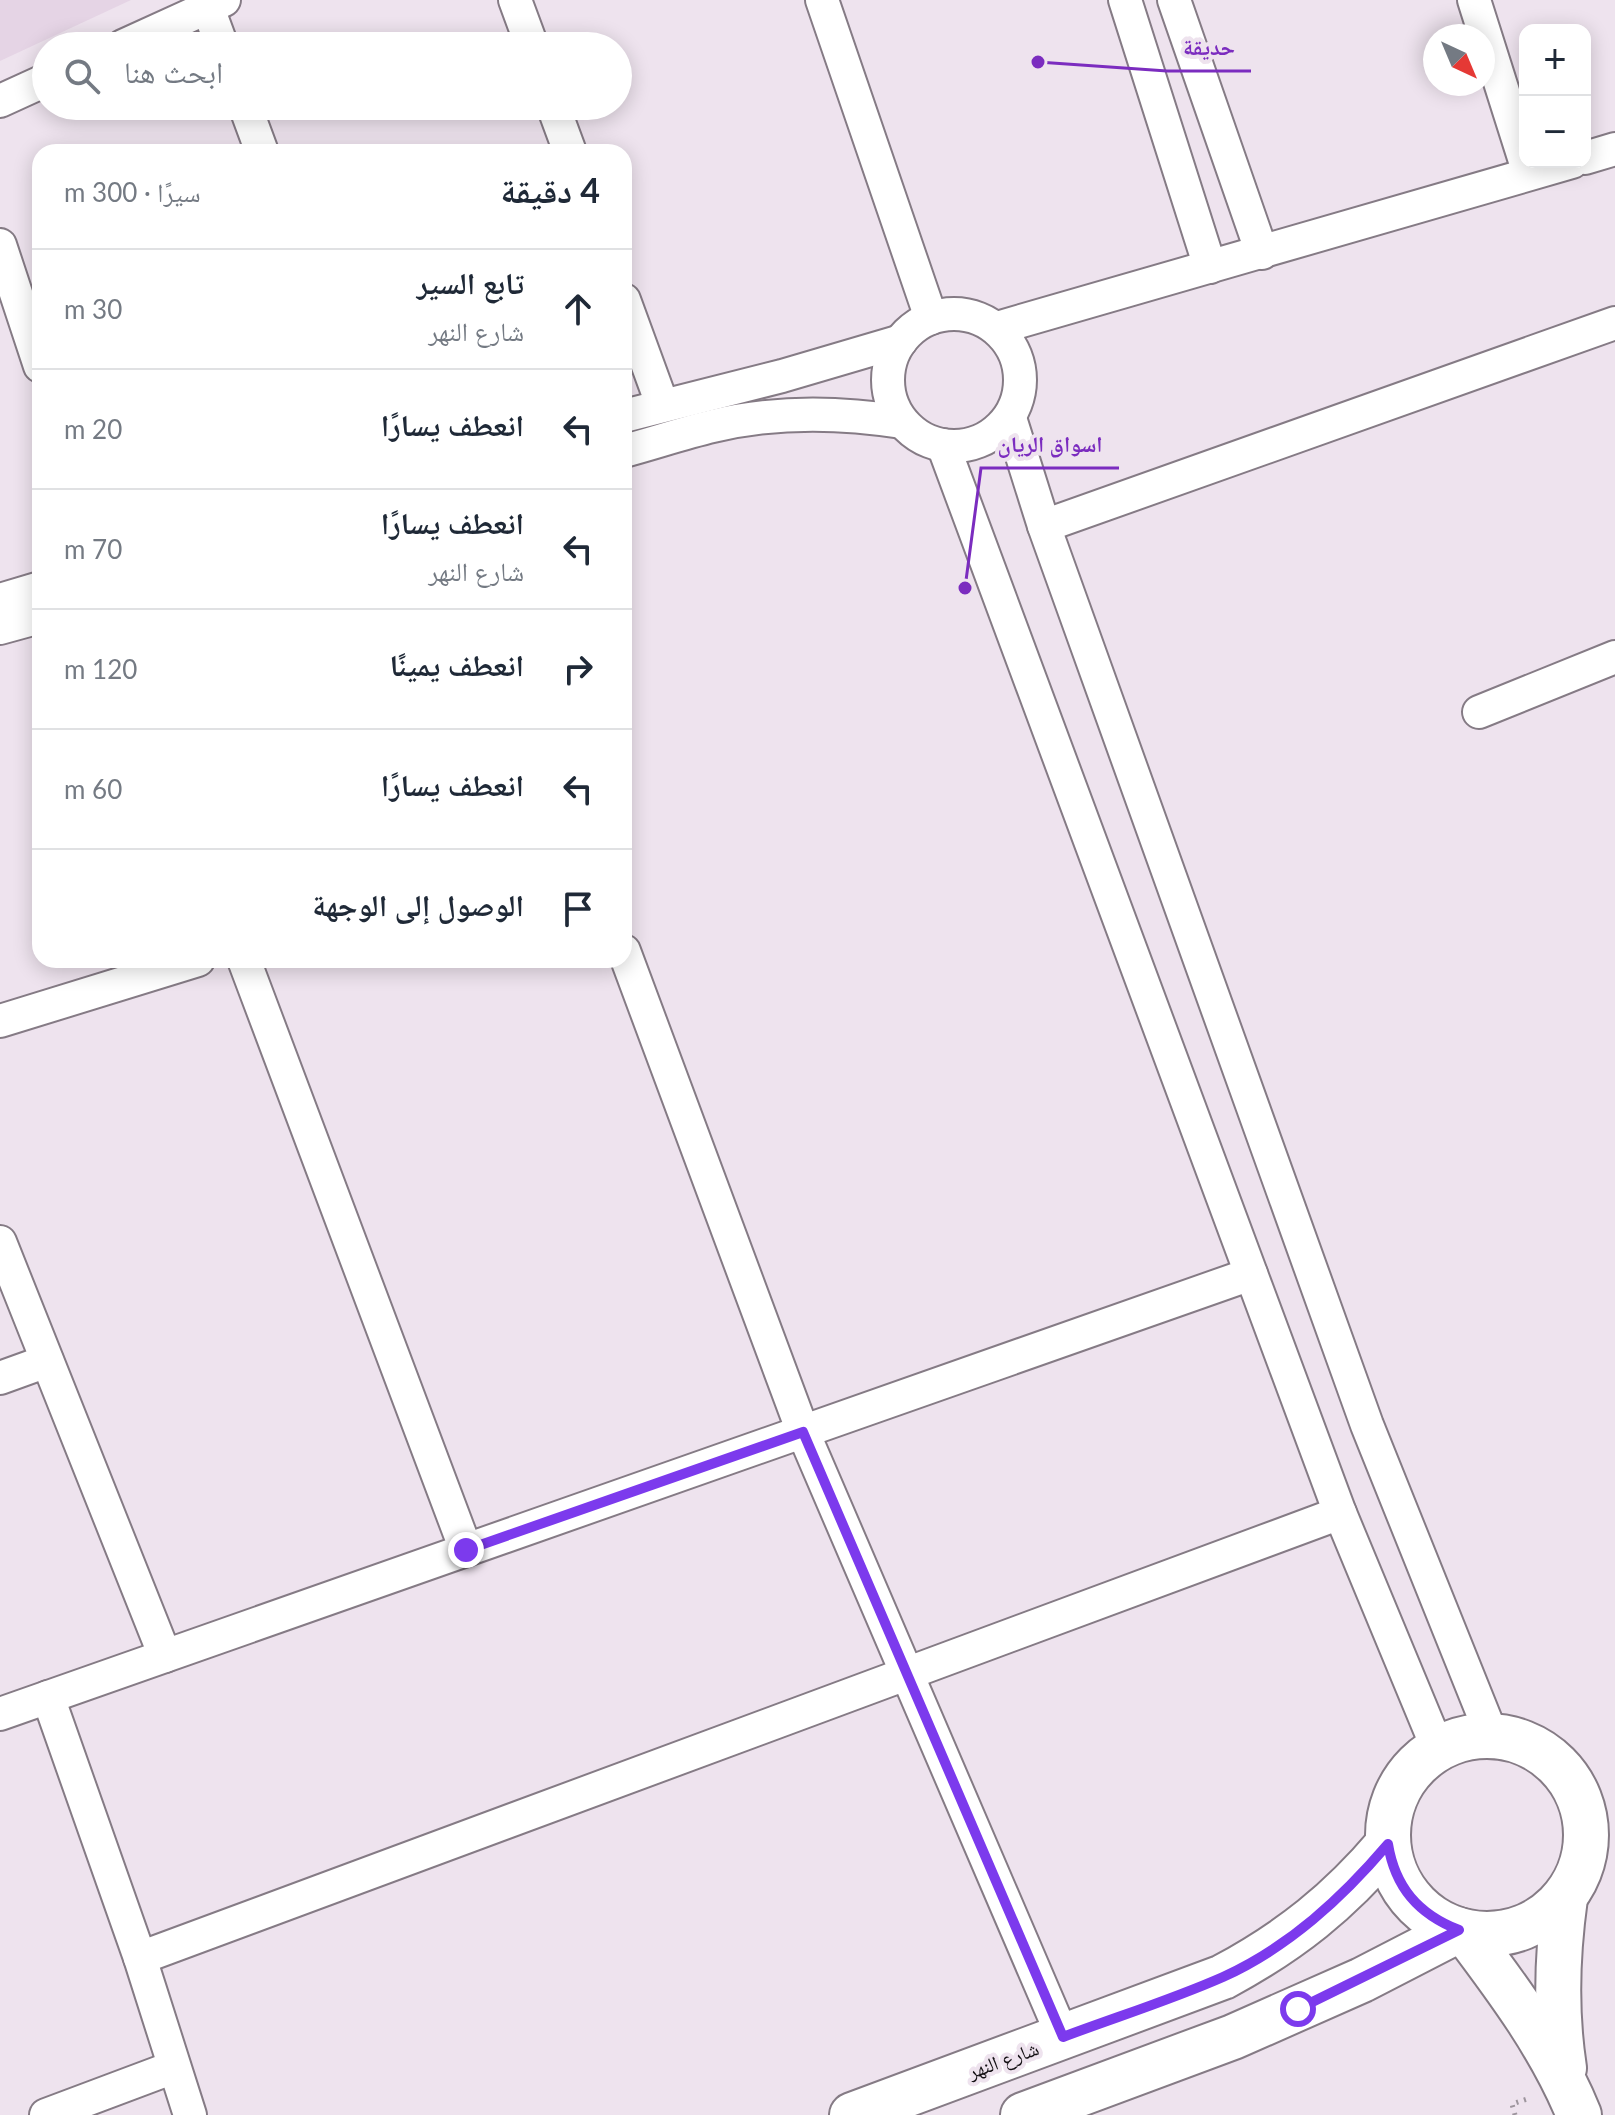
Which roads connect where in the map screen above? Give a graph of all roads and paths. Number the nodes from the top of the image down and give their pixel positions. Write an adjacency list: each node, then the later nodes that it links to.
1 (515, 0): 9 (street)
2 (822, 0): 23 (street)
3 (1125, 0): 22 (street)
4 (1174, 0): 21 (street)
5 (1474, 0): 16 (street)
6 (216, 4): 7 (street); 8 (street)
7 (154, 32)
8 (220, 32)
9 (527, 32)
10 (32, 86): 11 (street)
11 (0, 101)
12 (250, 120): 14 (street)
13 (558, 120): 15 (street)
14 (259, 144)
15 (567, 144)
16 (1519, 144)
17 (1615, 149): 18 (street)
18 (1591, 156)
19 (1520, 168): 21 (street)
20 (0, 245): 28 (street)
21 (1262, 253): 22 (street)
22 (1210, 267): 26 (street)
23 (931, 318): 26 (street); 27 (street)
24 (632, 322): 29 (street)
25 (1615, 323): 35 (street)
26 (997, 328): 31 (street)
27 (901, 341): 29 (street); 32 (street)
28 (32, 342)
29 (662, 404): 30 (street)
30 (632, 413)
31 (1010, 418): 33 (street); 35 (street)
32 (902, 422): 33 (street); 34 (street)
33 (943, 445): 47 (street)
34 (632, 449)
35 (1044, 526): 57 (street)
36 (32, 590): 37 (street)
37 (0, 600)
38 (32, 619): 39 (street)
39 (0, 628)
40 (1615, 657): 41 (street)
41 (1479, 712)
42 (172, 968): 45 (street)
43 (247, 968): 52 (street)
44 (630, 968): 50 (street)
45 (0, 1021)
46 (3, 1257): 48 (street)
47 (1251, 1274): 50 (street); 51 (street)
48 (47, 1361): 49 (street); 53 (street)
49 (0, 1378)
50 (803, 1432): 52 (street); 54 (street)
51 (1340, 1513): 54 (street); 58 (street)
52 (466, 1550): 53 (street)
53 (165, 1656): 55 (street)
54 (907, 1674): 65 (street); 66 (street)
55 (48, 1697): 56 (street); 65 (street)
56 (0, 1714)
57 (1492, 1736): 58 (main road); 59 (main road)
58 (1438, 1749): 61 (main road)
59 (1559, 1766): 60 (main road); 63 (main road)
60 (1615, 1791)
61 (1388, 1844): 64 (main road); 66 (main road, شارع النهر)
62 (1615, 1857): 63 (main road)
63 (1567, 1894): 64 (main road); 68 (main road)
64 (1462, 1931): 68 (main road); 73 (main road)
65 (140, 1958): 67 (street)
66 (1063, 2037): 72 (main road, شارع النهر)
67 (174, 2067): 70 (street); 71 (street)
68 (1573, 2101)
69 (1512, 2104): 74 (path)
70 (46, 2115)
71 (190, 2115)
72 (852, 2115)
73 (1023, 2115)
74 (1515, 2115)

